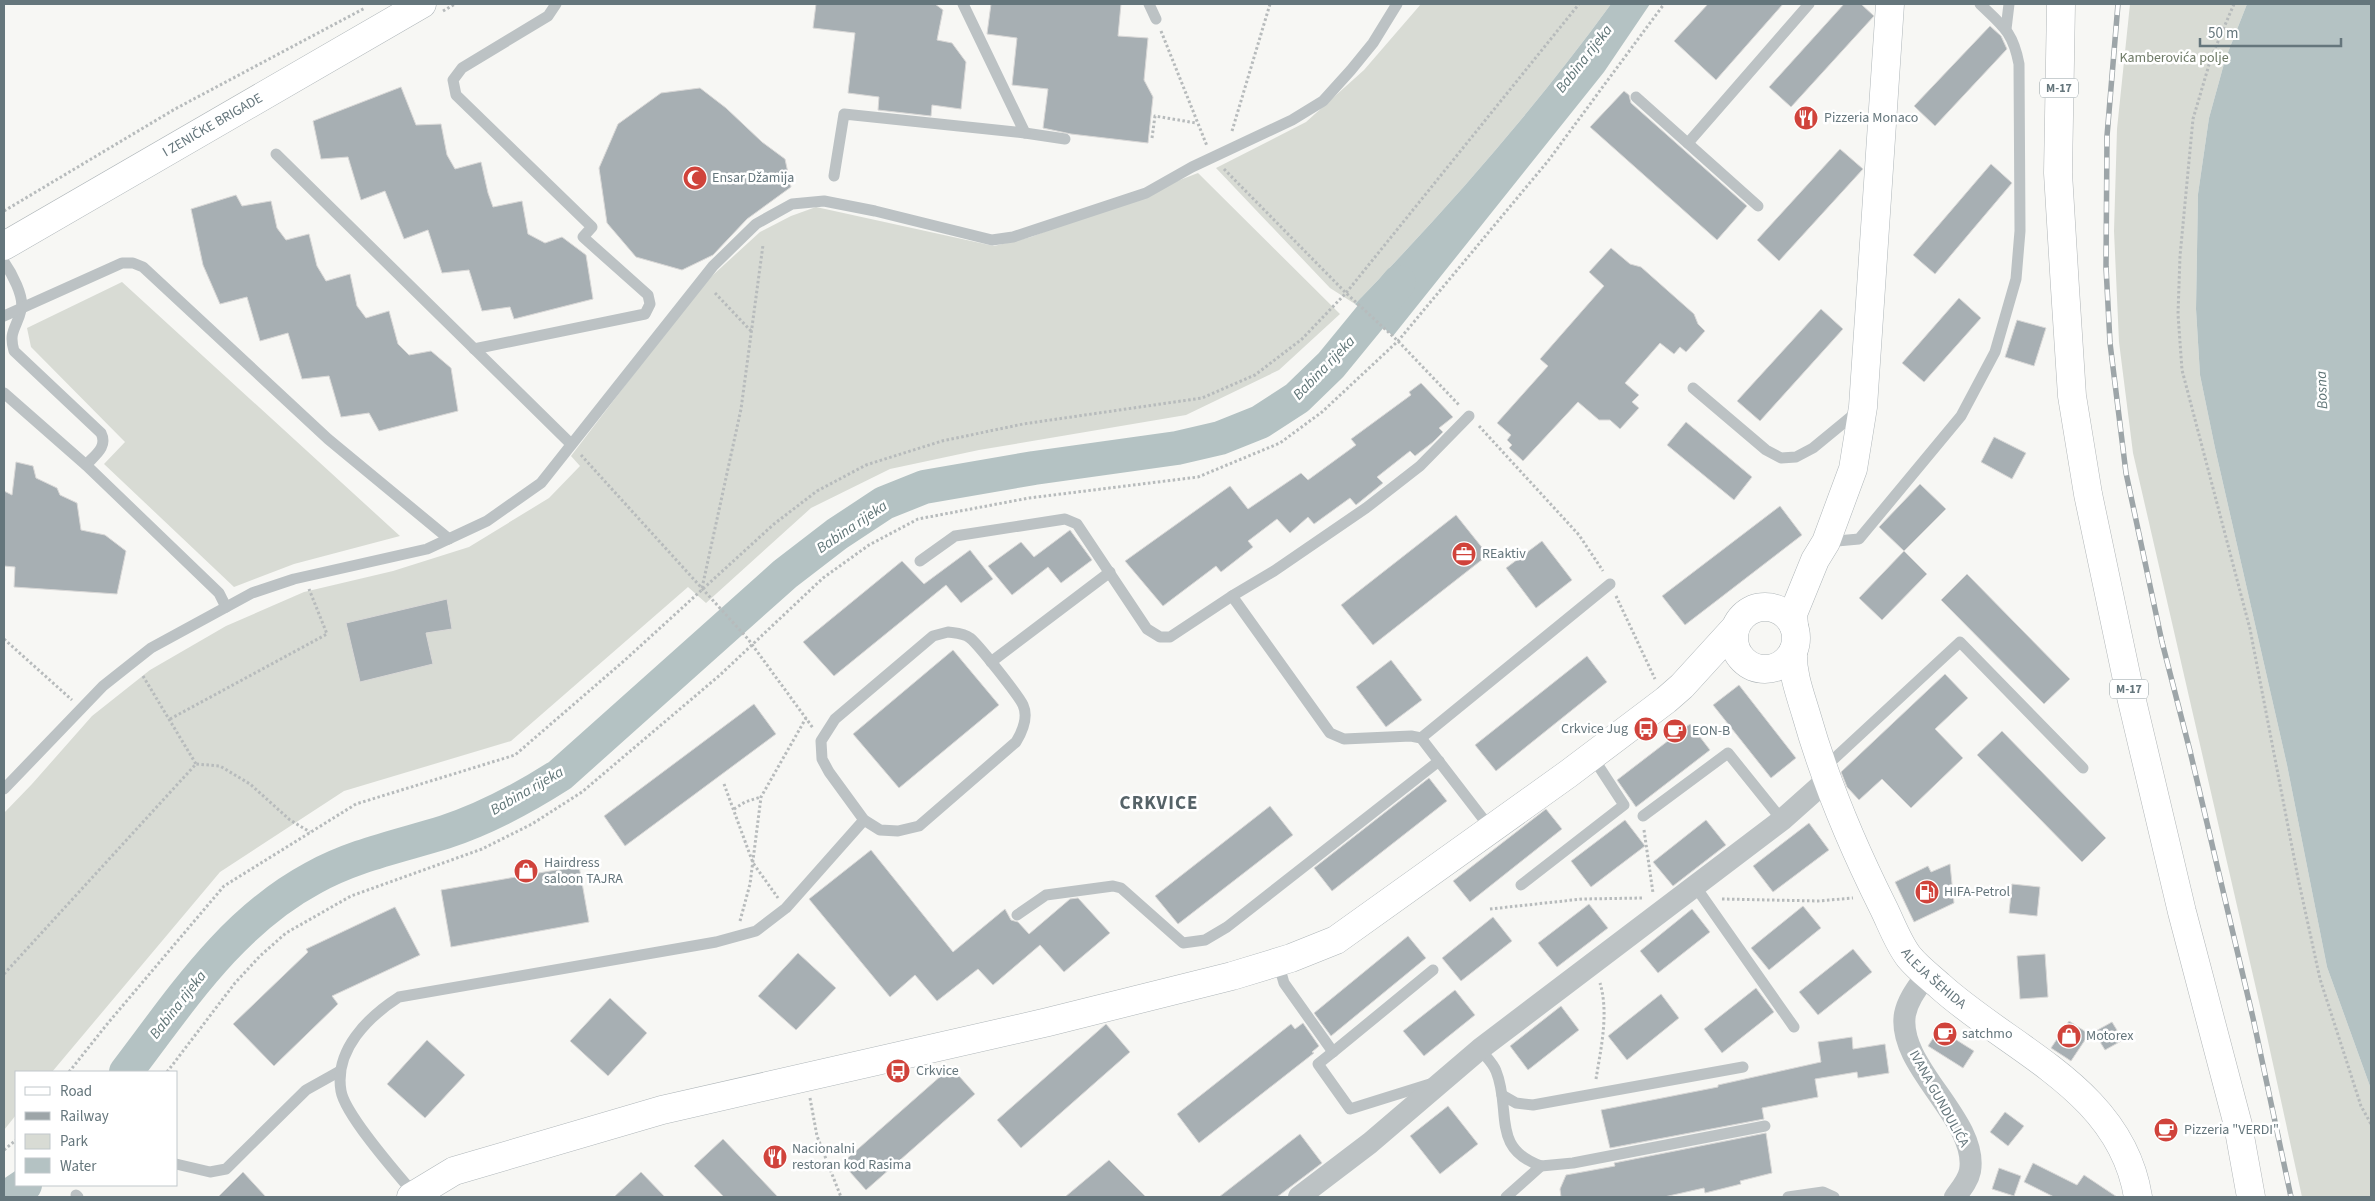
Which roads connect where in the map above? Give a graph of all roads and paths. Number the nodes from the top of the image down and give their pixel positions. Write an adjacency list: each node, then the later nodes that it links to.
1 (373, 4): 28 (path)
2 (422, 4): 30 (main road, I ZENIČKE BRIGADE)
3 (556, 4): 37 (lane)
4 (963, 4): 19 (lane)
5 (1149, 4): 15 (lane)
6 (1270, 4): 23 (path)
7 (1397, 4): 23 (lane)
8 (1579, 4): 33 (path)
9 (1809, 4): 22 (lane)
10 (1890, 4): 40 (main road, ALEJA ŠEHIDA)
11 (1980, 4): 16 (lane)
12 (2008, 4): 16 (lane)
13 (2061, 4): 120 (main road, M-17)
14 (2234, 4): 106 (path)
15 (1156, 19): 18 (path)
16 (2006, 29): 45 (lane)
17 (1636, 97): 22 (lane)
18 (1196, 123): 21 (path); 25 (path)
19 (1025, 133): 20 (lane); 26 (lane)
20 (1066, 138)
21 (1152, 138)
22 (1688, 143): 27 (lane)
23 (1226, 151): 25 (lane)
24 (276, 154): 37 (lane)
25 (1212, 158): 33 (path); 42 (lane)
26 (834, 176)
27 (1758, 206)
28 (4, 211)
29 (763, 245): 36 (path)
30 (4, 246)
31 (4, 262): 34 (lane)
32 (715, 293): 36 (path)
33 (1346, 293): 41 (path); 50 (path)
34 (22, 308): 35 (lane); 43 (lane); 44 (lane)
35 (4, 316)
36 (751, 332): 50 (path)
37 (474, 349): 42 (lane)
38 (1693, 388): 40 (lane)
39 (4, 393): 43 (lane)
40 (1863, 407): 45 (main road, ALEJA ŠEHIDA)
41 (1469, 416): 49 (path); 51 (lane)
42 (571, 444): 44 (lane); 50 (path)
43 (86, 465): 53 (lane)
44 (449, 539): 48 (lane)
45 (1821, 551): 52 (main road); 56 (main road, ALEJA ŠEHIDA)
46 (920, 562): 47 (lane)
47 (1110, 572): 51 (lane); 57 (lane)
48 (304, 577): 53 (lane); 63 (path)
49 (1610, 584): 60 (path); 65 (lane)
50 (702, 588): 62 (path); 80 (path)
51 (1232, 596): 65 (lane)
52 (1766, 606): 54 (main road); 56 (main road)
53 (226, 608): 61 (lane)
54 (1734, 629): 58 (main road); 60 (main road)
55 (4, 638): 61 (path)
56 (1794, 639): 58 (main road); 64 (main road, ALEJA ŠEHIDA)
57 (991, 662): 66 (lane); 77 (lane)
58 (1756, 667): 60 (main road); 64 (main road, ALEJA ŠEHIDA)
59 (142, 676): 63 (path)
60 (1674, 693): 67 (main road)
61 (81, 709): 73 (lane)
62 (806, 718): 66 (path); 74 (path)
63 (170, 719): 69 (path)
64 (1812, 733): 71 (main road, ALEJA ŠEHIDA)
65 (1421, 738): 68 (lane)
66 (821, 741): 77 (lane)
67 (1592, 756): 79 (main road); 82 (lane)
68 (1439, 761): 79 (lane); 89 (lane)
69 (196, 764): 80 (path); 94 (path)
70 (2083, 768): 71 (lane)
71 (1826, 774): 78 (street); 84 (main road, ALEJA ŠEHIDA)
72 (724, 784): 75 (path)
73 (4, 789)
74 (761, 797): 75 (path); 81 (path)
75 (734, 809): 81 (path)
76 (1643, 816): 78 (lane); 85 (path)
77 (864, 820): 87 (lane)
78 (1782, 820): 83 (street)
79 (1491, 829): 91 (main road)
80 (310, 832): 100 (path)
81 (753, 863): 87 (path); 90 (path)
82 (1521, 885)
83 (1700, 892): 84 (path); 86 (street); 96 (lane)
84 (1877, 895): 95 (main road, ALEJA ŠEHIDA)
85 (1653, 899): 86 (path); 88 (path)
86 (1677, 900): 92 (street)
87 (786, 908): 90 (lane)
88 (1490, 909)
89 (1017, 915)
90 (733, 937): 101 (lane)
91 (1278, 962): 98 (lane); 102 (main road)
92 (1594, 963): 97 (street); 104 (path)
93 (1433, 970): 98 (lane)
94 (4, 974)
95 (1927, 974): 118 (street, IVANA GUNDULIĆA); 119 (main road, ALEJA ŠEHIDA)
96 (1794, 1027)
97 (1480, 1049): 103 (street); 105 (lane)
98 (1333, 1052): 103 (lane)
99 (1743, 1067): 104 (lane)
100 (70, 1071)
101 (340, 1071): 110 (lane); 112 (lane)
102 (806, 1077): 112 (main road); 113 (path)
103 (1444, 1080): 114 (street)
104 (1594, 1094): 105 (lane)
105 (1502, 1095): 111 (lane)
106 (2371, 1124)
107 (1765, 1126): 111 (lane)
108 (15, 1141): 109 (path)
109 (4, 1150)
110 (178, 1164)
111 (1541, 1166): 115 (lane)
112 (414, 1196)
113 (841, 1197)
114 (1299, 1197)
115 (1506, 1197)
116 (1788, 1197): 117 (lane)
117 (1834, 1197)
118 (1955, 1197)
119 (2138, 1197)
120 (2252, 1197)

